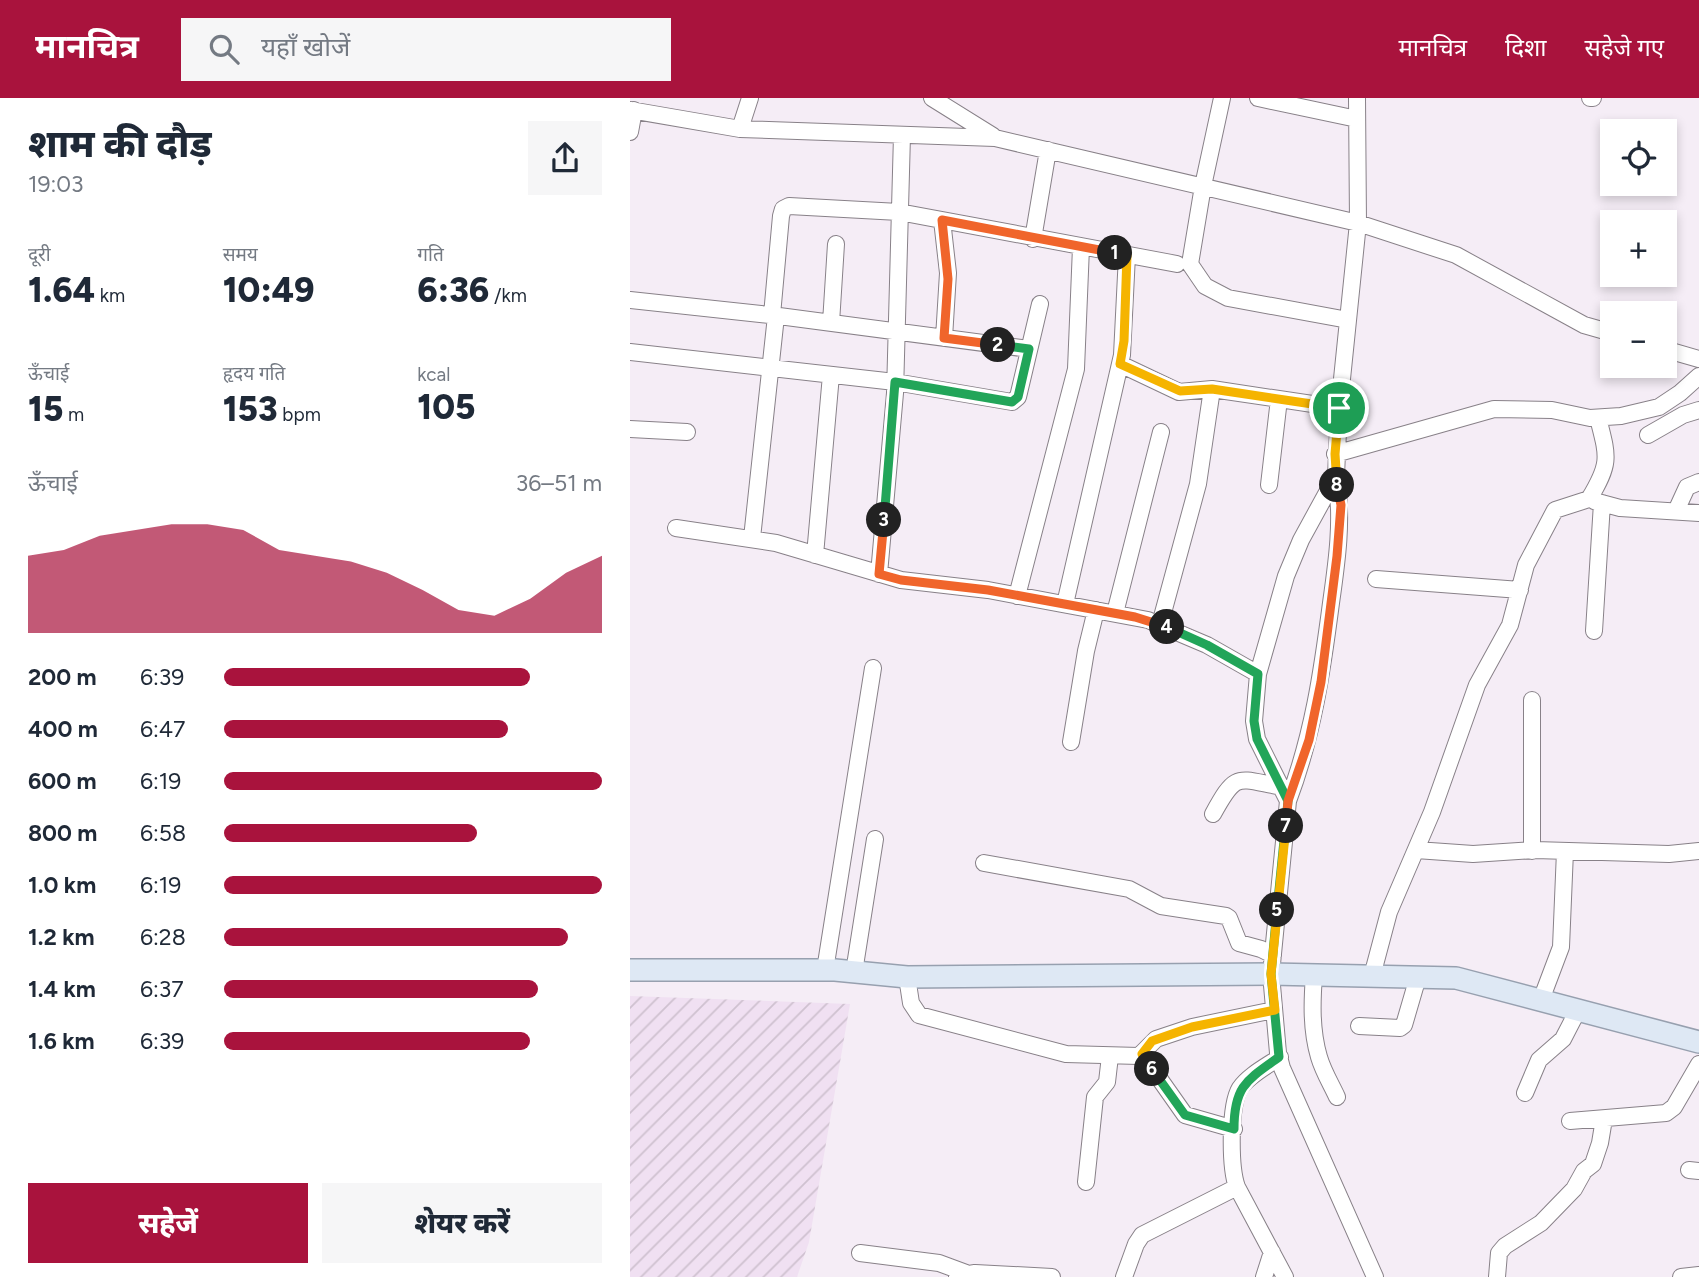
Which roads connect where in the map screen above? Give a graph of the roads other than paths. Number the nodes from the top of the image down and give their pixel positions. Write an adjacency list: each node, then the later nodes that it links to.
1 (751, 98): 8 (street)
2 (932, 98): 11 (street)
3 (1222, 98): 13 (street)
4 (1258, 98): 7 (street)
5 (1357, 98): 7 (street)
6 (632, 110): 8 (street); 9 (street)
7 (1357, 119): 16 (street)
8 (740, 129): 10 (street)
9 (630, 132)
10 (902, 135): 11 (street); 14 (street)
11 (995, 138): 12 (street)
12 (1048, 150): 13 (street); 17 (street)
13 (1203, 186): 16 (street); 25 (street)
14 (900, 212): 15 (street); 24 (street); 27 (street)
15 (942, 220): 17 (street); 29 (street)
16 (1357, 223): 25 (street); 28 (street)
17 (1033, 239): 19 (street)
18 (836, 244): 26 (street)
19 (1081, 247): 20 (street); 61 (street)
20 (1127, 255): 21 (street); 34 (street)
21 (1177, 264)
22 (630, 300): 24 (street)
23 (1040, 304): 30 (street)
24 (774, 316): 26 (street); 35 (street)
25 (1348, 320): 41 (street)
26 (831, 323): 27 (street)
27 (897, 331): 29 (street); 38 (street)
28 (1600, 331)
29 (944, 338): 30 (street)
30 (1029, 349): 38 (street)
31 (630, 352): 35 (street)
32 (1677, 353): 33 (street)
33 (1699, 359)
34 (1120, 364): 39 (street); 62 (street)
35 (770, 368): 36 (street); 56 (street)
36 (831, 375): 38 (street); 57 (street)
37 (1699, 376): 43 (street)
38 (895, 382): 58 (street)
39 (1212, 389): 40 (street); 65 (street)
40 (1279, 399): 41 (street); 51 (street)
41 (1339, 408): 48 (street)
42 (1699, 410): 47 (street)
43 (1598, 418): 48 (street); 52 (street)
44 (630, 429): 45 (street)
45 (687, 432)
46 (1161, 432): 64 (street)
47 (1648, 435)
48 (1335, 454): 49 (street)
49 (1336, 476): 68 (street); 71 (street)
50 (1699, 482): 53 (street)
51 (1269, 485)
52 (1596, 501): 53 (street); 60 (street); 66 (street)
53 (1675, 512): 54 (street)
54 (1699, 513)
55 (676, 528): 56 (street)
56 (752, 538): 57 (street)
57 (815, 555): 58 (street)
58 (879, 574): 61 (street)
59 (1376, 579): 60 (street)
60 (1520, 590): 74 (street)
61 (1017, 596): 62 (street)
62 (1065, 604): 63 (street)
63 (1096, 610): 64 (street); 70 (street)
64 (1115, 613): 65 (street)
65 (1160, 624): 68 (street)
66 (1594, 631)
67 (873, 668): 81 (street)
68 (1258, 674): 71 (street)
69 (1532, 700): 75 (street)
70 (1071, 742)
71 (1285, 794): 72 (street); 79 (street)
72 (1213, 814)
73 (875, 839): 82 (street)
74 (1416, 850): 75 (street); 84 (street)
75 (1532, 850): 76 (street)
76 (1565, 851): 77 (street); 87 (street)
77 (1699, 851)
78 (984, 863): 79 (street)
79 (1272, 965): 83 (main road); 85 (main road); 88 (street)
80 (630, 970): 81 (main road)
81 (825, 970): 82 (main road)
82 (854, 972): 85 (main road)
83 (1314, 975): 84 (main road); 97 (street)
84 (1372, 976): 86 (main road)
85 (907, 977): 93 (street)
86 (1418, 977): 87 (main road); 90 (street)
87 (1541, 1000): 89 (main road)
88 (1275, 1010): 92 (street); 94 (street)
89 (1578, 1010): 91 (main road); 96 (street)
90 (1359, 1026)
91 (1699, 1042)
92 (1142, 1054): 93 (street); 100 (street)
93 (1110, 1056): 101 (street)
94 (1279, 1057): 100 (street); 111 (street)
95 (1699, 1064): 98 (street)
96 (1525, 1093)
97 (1338, 1097)
98 (1604, 1119): 99 (street); 112 (street)
99 (1570, 1121)
100 (1234, 1129): 102 (street)
101 (1086, 1182)
102 (1237, 1187): 103 (street); 108 (street)
103 (1272, 1252): 109 (street); 110 (street)
104 (860, 1253): 105 (street)
105 (960, 1275): 107 (street)
106 (1699, 1275): 113 (street)
107 (1052, 1277)
108 (1124, 1277)
109 (1264, 1277)
110 (1285, 1277)
111 (1375, 1277)
112 (1497, 1277)
113 (1681, 1277)

